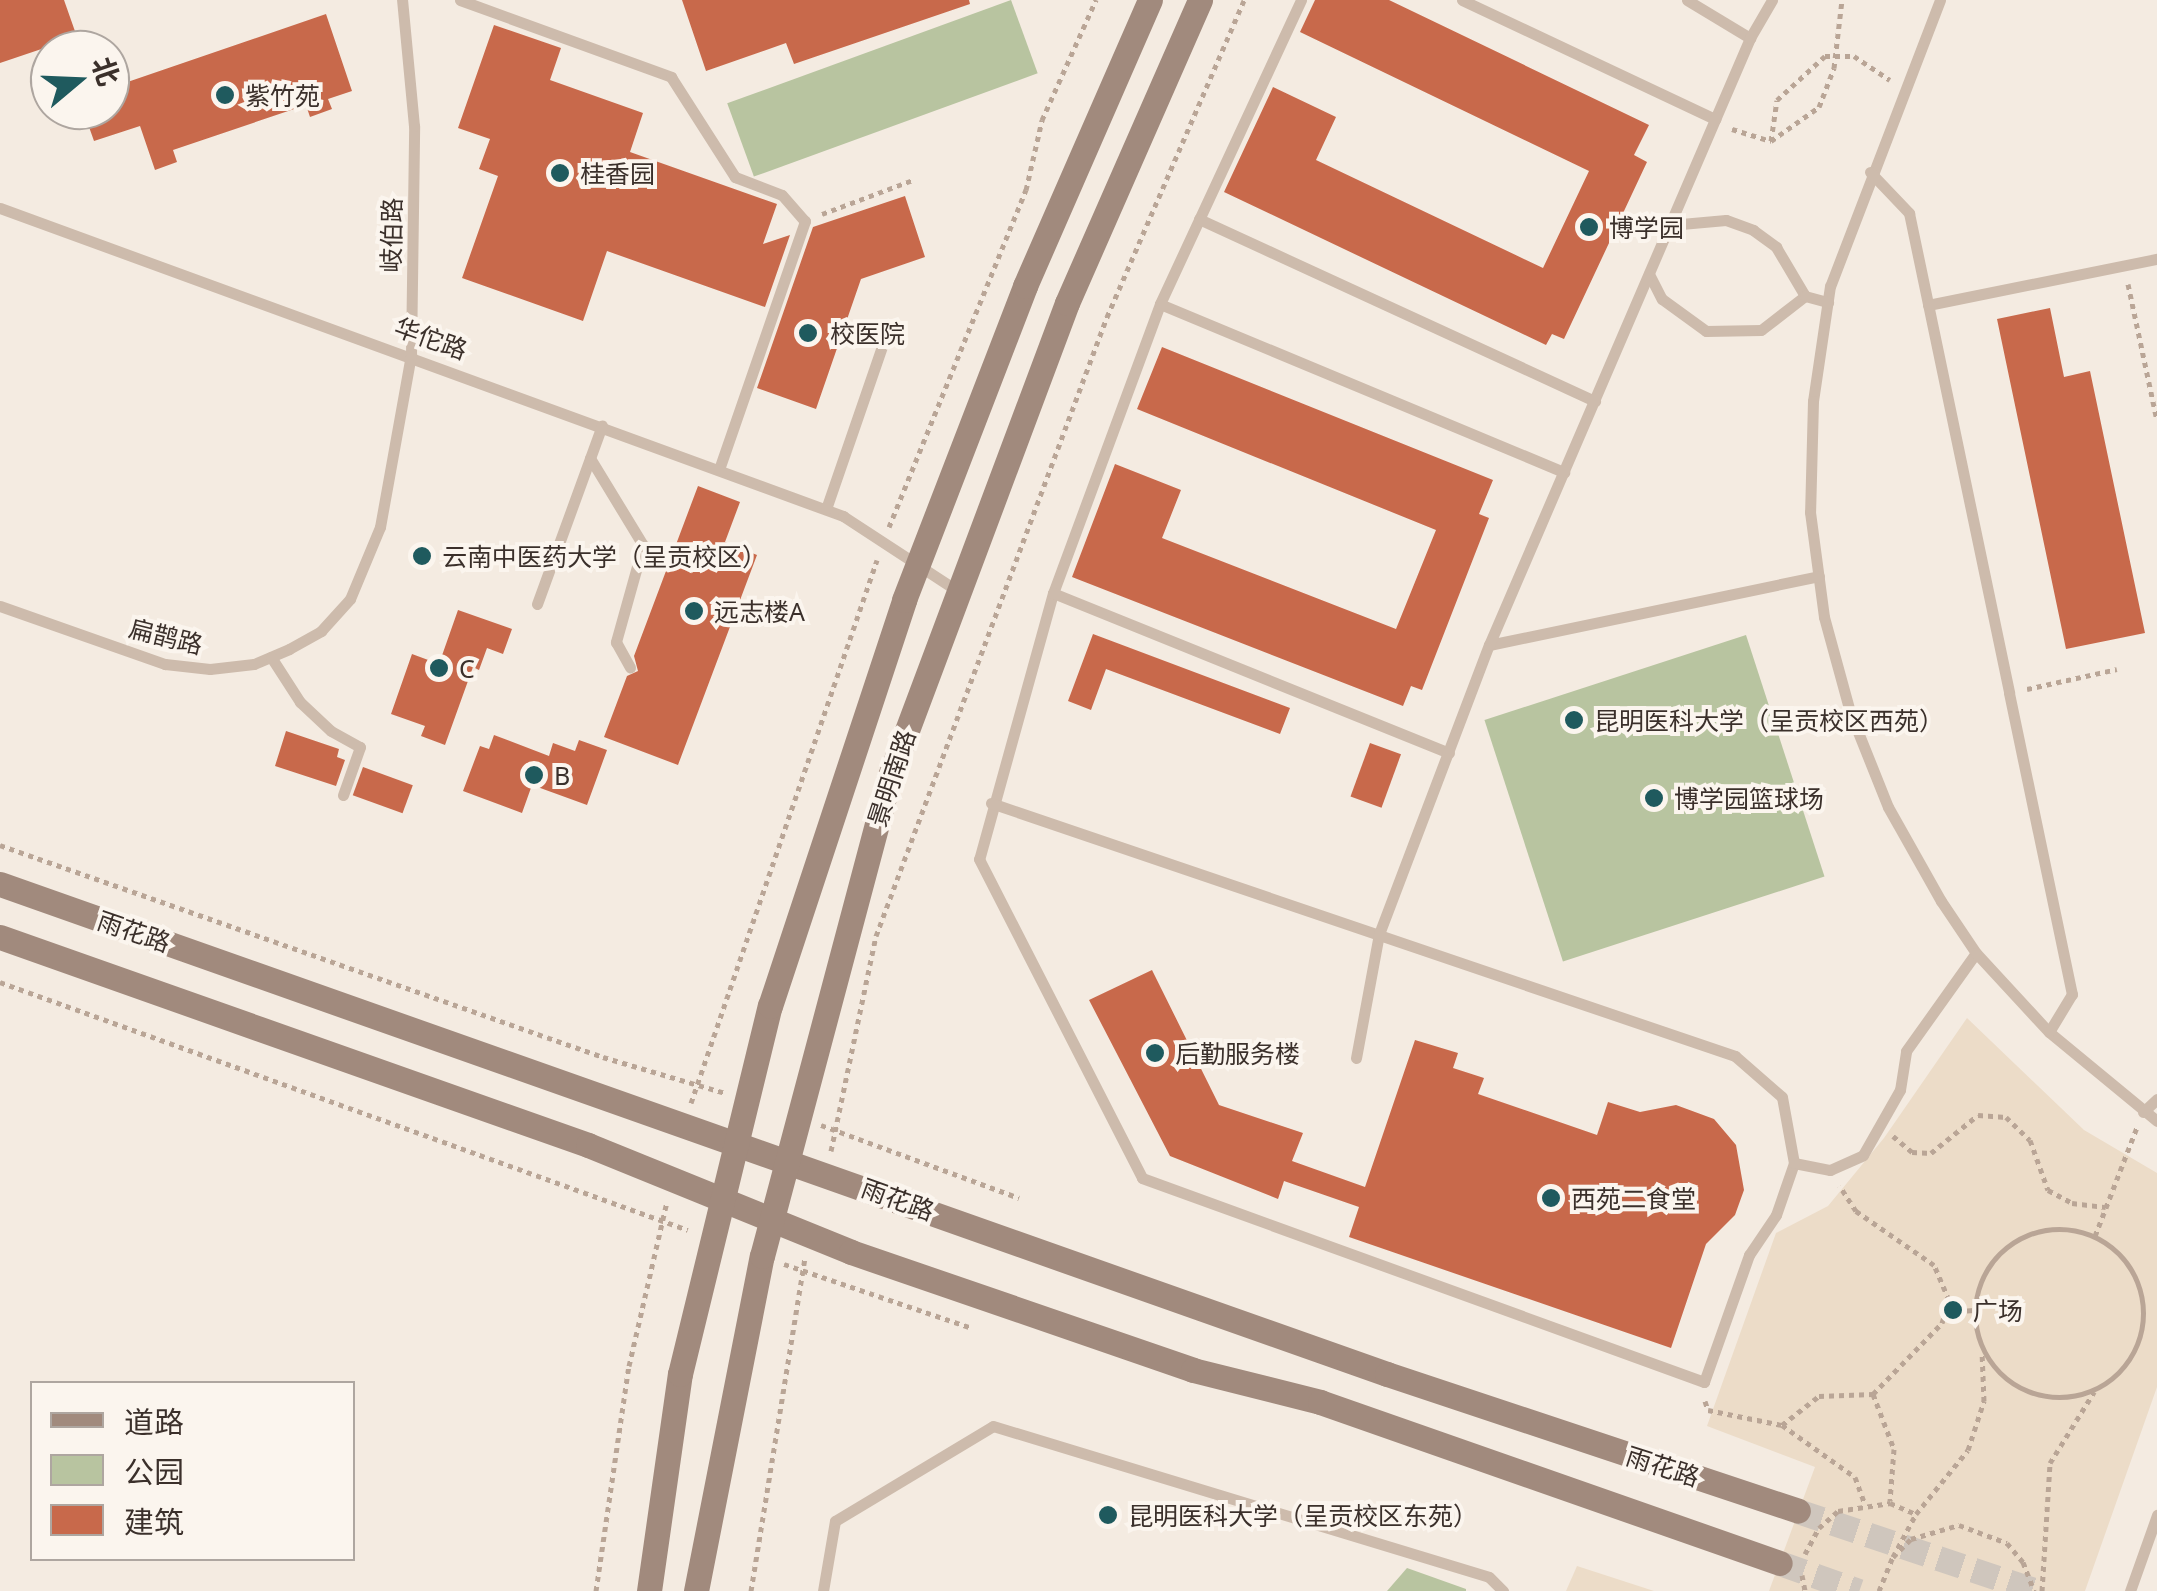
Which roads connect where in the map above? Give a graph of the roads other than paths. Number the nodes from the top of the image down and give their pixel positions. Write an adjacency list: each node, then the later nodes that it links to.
1 (402, 0): 23 (lane, 岐伯路)
2 (460, 0): 27 (lane)
3 (1150, 0): 30 (street, 景明南路)
4 (1200, 0): 32 (street, 景明南路)
5 (1300, 0): 14 (lane)
6 (1462, 0): 11 (lane)
7 (1687, 0): 10 (lane)
8 (1772, 0): 10 (lane)
9 (1940, 0): 12 (lane)
10 (1750, 38): 11 (lane)
11 (1715, 119): 15 (lane)
12 (1870, 172): 19 (lane); 21 (lane)
13 (0, 208): 23 (lane, 华佗路)
14 (1199, 219): 20 (lane); 24 (lane)
15 (1670, 225): 17 (lane); 18 (lane)
16 (2157, 260): 21 (lane)
17 (1649, 274): 18 (lane); 24 (lane)
18 (1805, 296): 19 (lane)
19 (1828, 302): 31 (lane)
20 (1160, 304): 28 (lane); 33 (lane)
21 (1928, 305): 47 (lane)
22 (888, 328): 29 (lane)
23 (411, 354): 25 (lane, 华佗路); 36 (lane, 岐伯路)
24 (1595, 400): 28 (lane)
25 (602, 425): 26 (lane); 27 (lane, 华佗路)
26 (590, 458): 34 (lane); 39 (lane)
27 (719, 469): 29 (lane, 华佗路)
28 (1564, 472): 37 (lane)
29 (826, 509): 30 (lane, 华佗路)
30 (918, 564): 32 (lane, 华佗路); 52 (street, 景明南路)
31 (1819, 576): 37 (lane); 46 (lane)
32 (956, 590): 53 (street, 景明南路)
33 (1053, 593): 40 (lane); 42 (lane)
34 (537, 604)
35 (0, 606): 38 (lane, 扁鹊路)
36 (320, 632): 38 (lane, 扁鹊路)
37 (1490, 645): 40 (lane)
38 (270, 656): 41 (lane)
39 (630, 667)
40 (1448, 753): 44 (lane)
41 (343, 795)
42 (991, 802): 44 (lane); 54 (lane)
43 (0, 884): 52 (street, 雨花路)
44 (1379, 934): 48 (lane); 54 (lane)
45 (0, 937): 55 (street, 雨花路)
46 (1976, 953): 47 (lane); 54 (lane)
47 (2049, 1032): 50 (lane)
48 (1356, 1058)
49 (2157, 1099): 50 (lane)
50 (2143, 1112): 51 (lane)
51 (2157, 1122)
52 (736, 1141): 53 (street, 雨花路); 55 (street, 景明南路)
53 (786, 1160): 56 (street, 景明南路); 57 (street, 雨花路)
54 (1794, 1163)
55 (722, 1197): 56 (street, 雨花路); 60 (street, 景明南路)
56 (772, 1218): 59 (street, 雨花路); 61 (street, 景明南路)
57 (1798, 1511)
58 (2157, 1515): 64 (lane)
59 (1780, 1563)
60 (649, 1591)
61 (696, 1591)
62 (822, 1591): 63 (lane)
63 (1502, 1591)
64 (2130, 1591)

